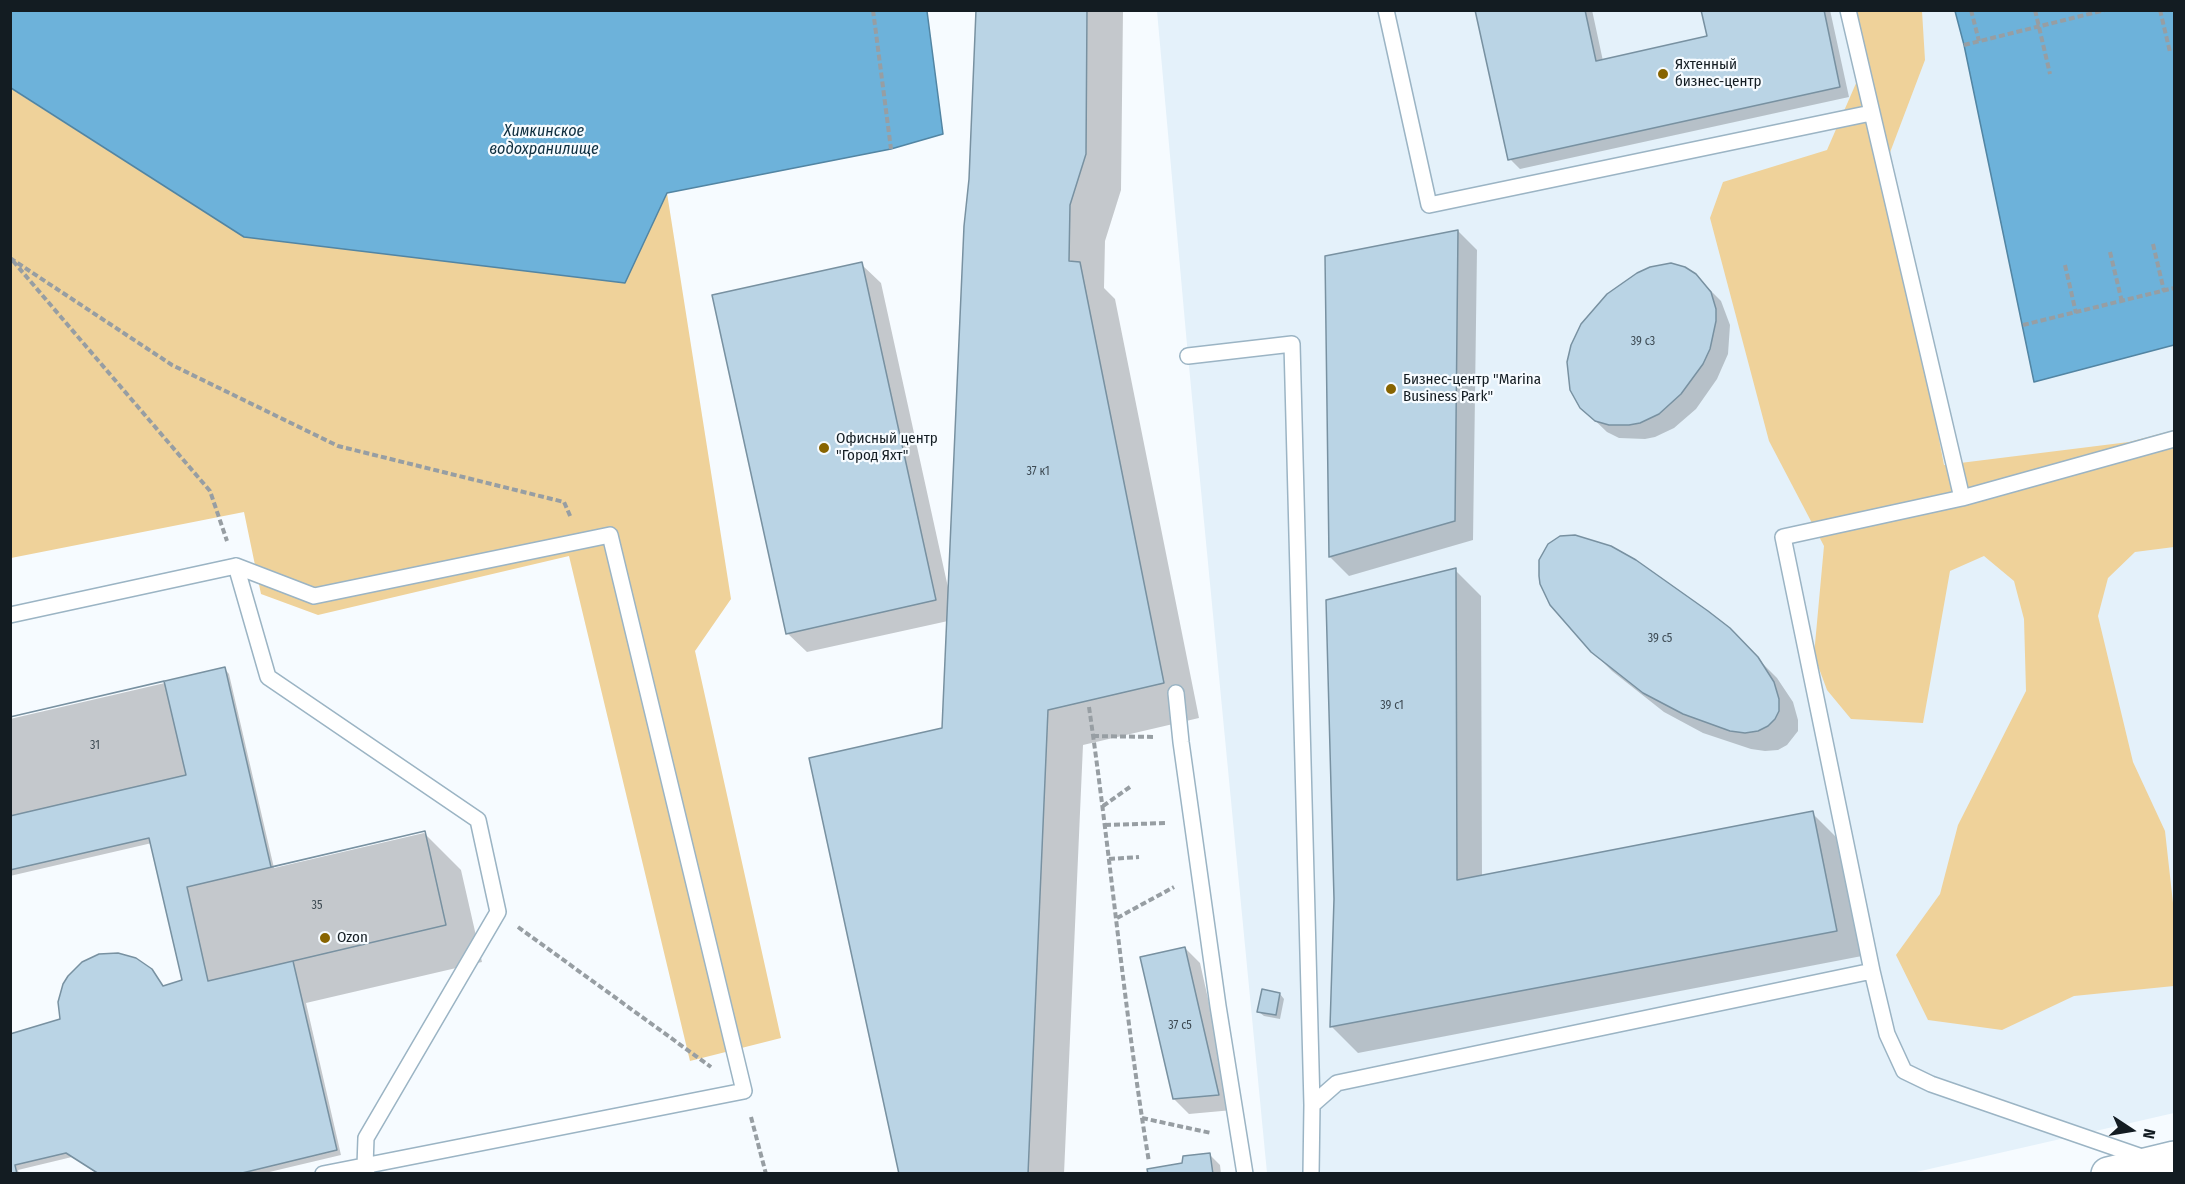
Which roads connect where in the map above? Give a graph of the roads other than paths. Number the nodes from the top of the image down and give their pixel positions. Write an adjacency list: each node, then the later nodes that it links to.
1 (1386, 10): 3 (lane)
2 (1848, 10): 3 (lane)
3 (1871, 113): 6 (lane)
4 (1188, 357): 11 (lane)
5 (2175, 439): 6 (lane)
6 (1962, 498): 10 (lane)
7 (236, 566): 8 (lane); 13 (lane); 13 (lane)
8 (10, 615)
9 (1176, 693): 15 (lane)
10 (1872, 971): 11 (lane); 12 (lane)
11 (1312, 1105): 16 (lane)
12 (2166, 1160): 17 (main road)
13 (366, 1169): 14 (lane)
14 (323, 1173)
15 (1245, 1173)
16 (1311, 1173)
17 (2108, 1173)

